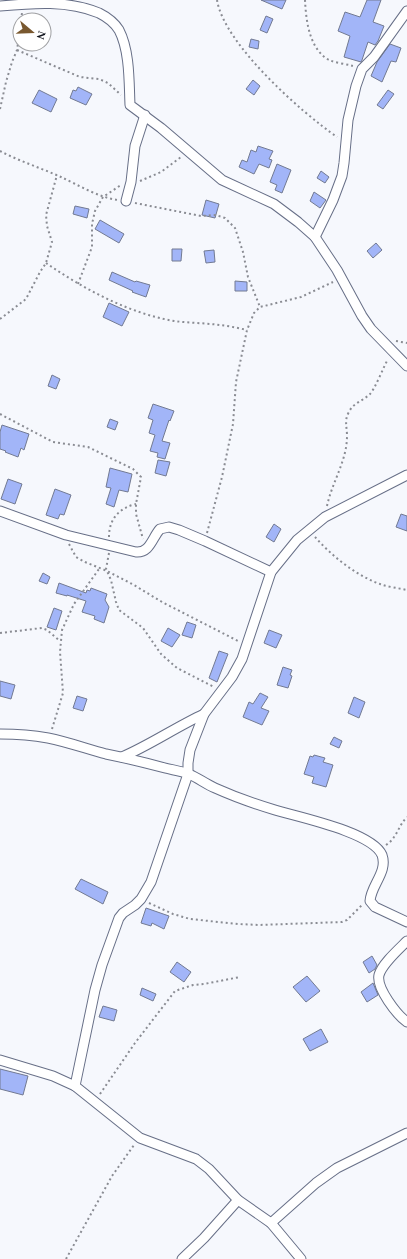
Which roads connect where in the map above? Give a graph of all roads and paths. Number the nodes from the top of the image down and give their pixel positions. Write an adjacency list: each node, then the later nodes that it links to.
1 (217, 0): 11 (path)
2 (305, 0): 7 (path)
3 (0, 6): 8 (street)
4 (407, 11): 7 (street)
5 (16, 52): 9 (path)
6 (22, 52): 8 (path)
7 (362, 69): 11 (street)
8 (130, 106): 10 (street)
9 (0, 110)
10 (145, 116): 13 (street); 15 (street)
11 (346, 142): 18 (street)
12 (0, 150): 14 (path)
13 (192, 154): 15 (path); 18 (street)
14 (57, 175): 16 (path); 19 (path)
15 (131, 182): 16 (path); 17 (street)
16 (103, 197): 17 (path); 21 (path)
17 (126, 201): 22 (path)
18 (315, 237): 20 (street)
19 (46, 264): 21 (path); 23 (path)
20 (342, 279): 22 (path); 25 (street)
21 (78, 284): 24 (path)
22 (260, 307): 24 (path)
23 (0, 319)
24 (247, 330): 34 (path)
25 (392, 350): 26 (street); 31 (path)
26 (407, 366)
27 (0, 414): 29 (path)
28 (406, 477): 31 (street)
29 (136, 504): 35 (path); 36 (path)
30 (0, 511): 33 (street)
31 (325, 517): 32 (street)
32 (309, 530): 39 (street); 40 (path)
33 (66, 535): 35 (street); 37 (path)
34 (205, 541): 36 (street); 39 (street)
35 (110, 546): 36 (street); 38 (path)
36 (146, 549)
37 (100, 568): 38 (path); 42 (path)
38 (107, 571): 43 (path); 44 (path)
39 (271, 572): 43 (street)
40 (407, 590)
41 (0, 632): 42 (path)
42 (60, 641): 47 (path)
43 (247, 646): 44 (street)
44 (221, 691): 45 (street)
45 (204, 714): 48 (street); 49 (street)
46 (0, 734): 47 (street)
47 (49, 738): 48 (street)
48 (122, 757): 49 (street)
49 (188, 774): 51 (street); 53 (street)
50 (407, 817): 51 (path)
51 (378, 850): 52 (street)
52 (370, 896): 53 (path); 54 (street)
53 (141, 899): 59 (street)
54 (407, 922)
55 (407, 941): 57 (street)
56 (240, 977): 60 (path)
57 (407, 1022)
58 (0, 1060): 59 (street)
59 (75, 1086): 60 (street)
60 (95, 1102): 62 (street)
61 (407, 1133): 64 (street)
62 (140, 1138): 63 (street); 65 (path)
63 (238, 1200): 64 (street); 66 (street)
64 (271, 1223): 67 (street)
65 (66, 1259)
66 (182, 1259)
67 (301, 1259)

